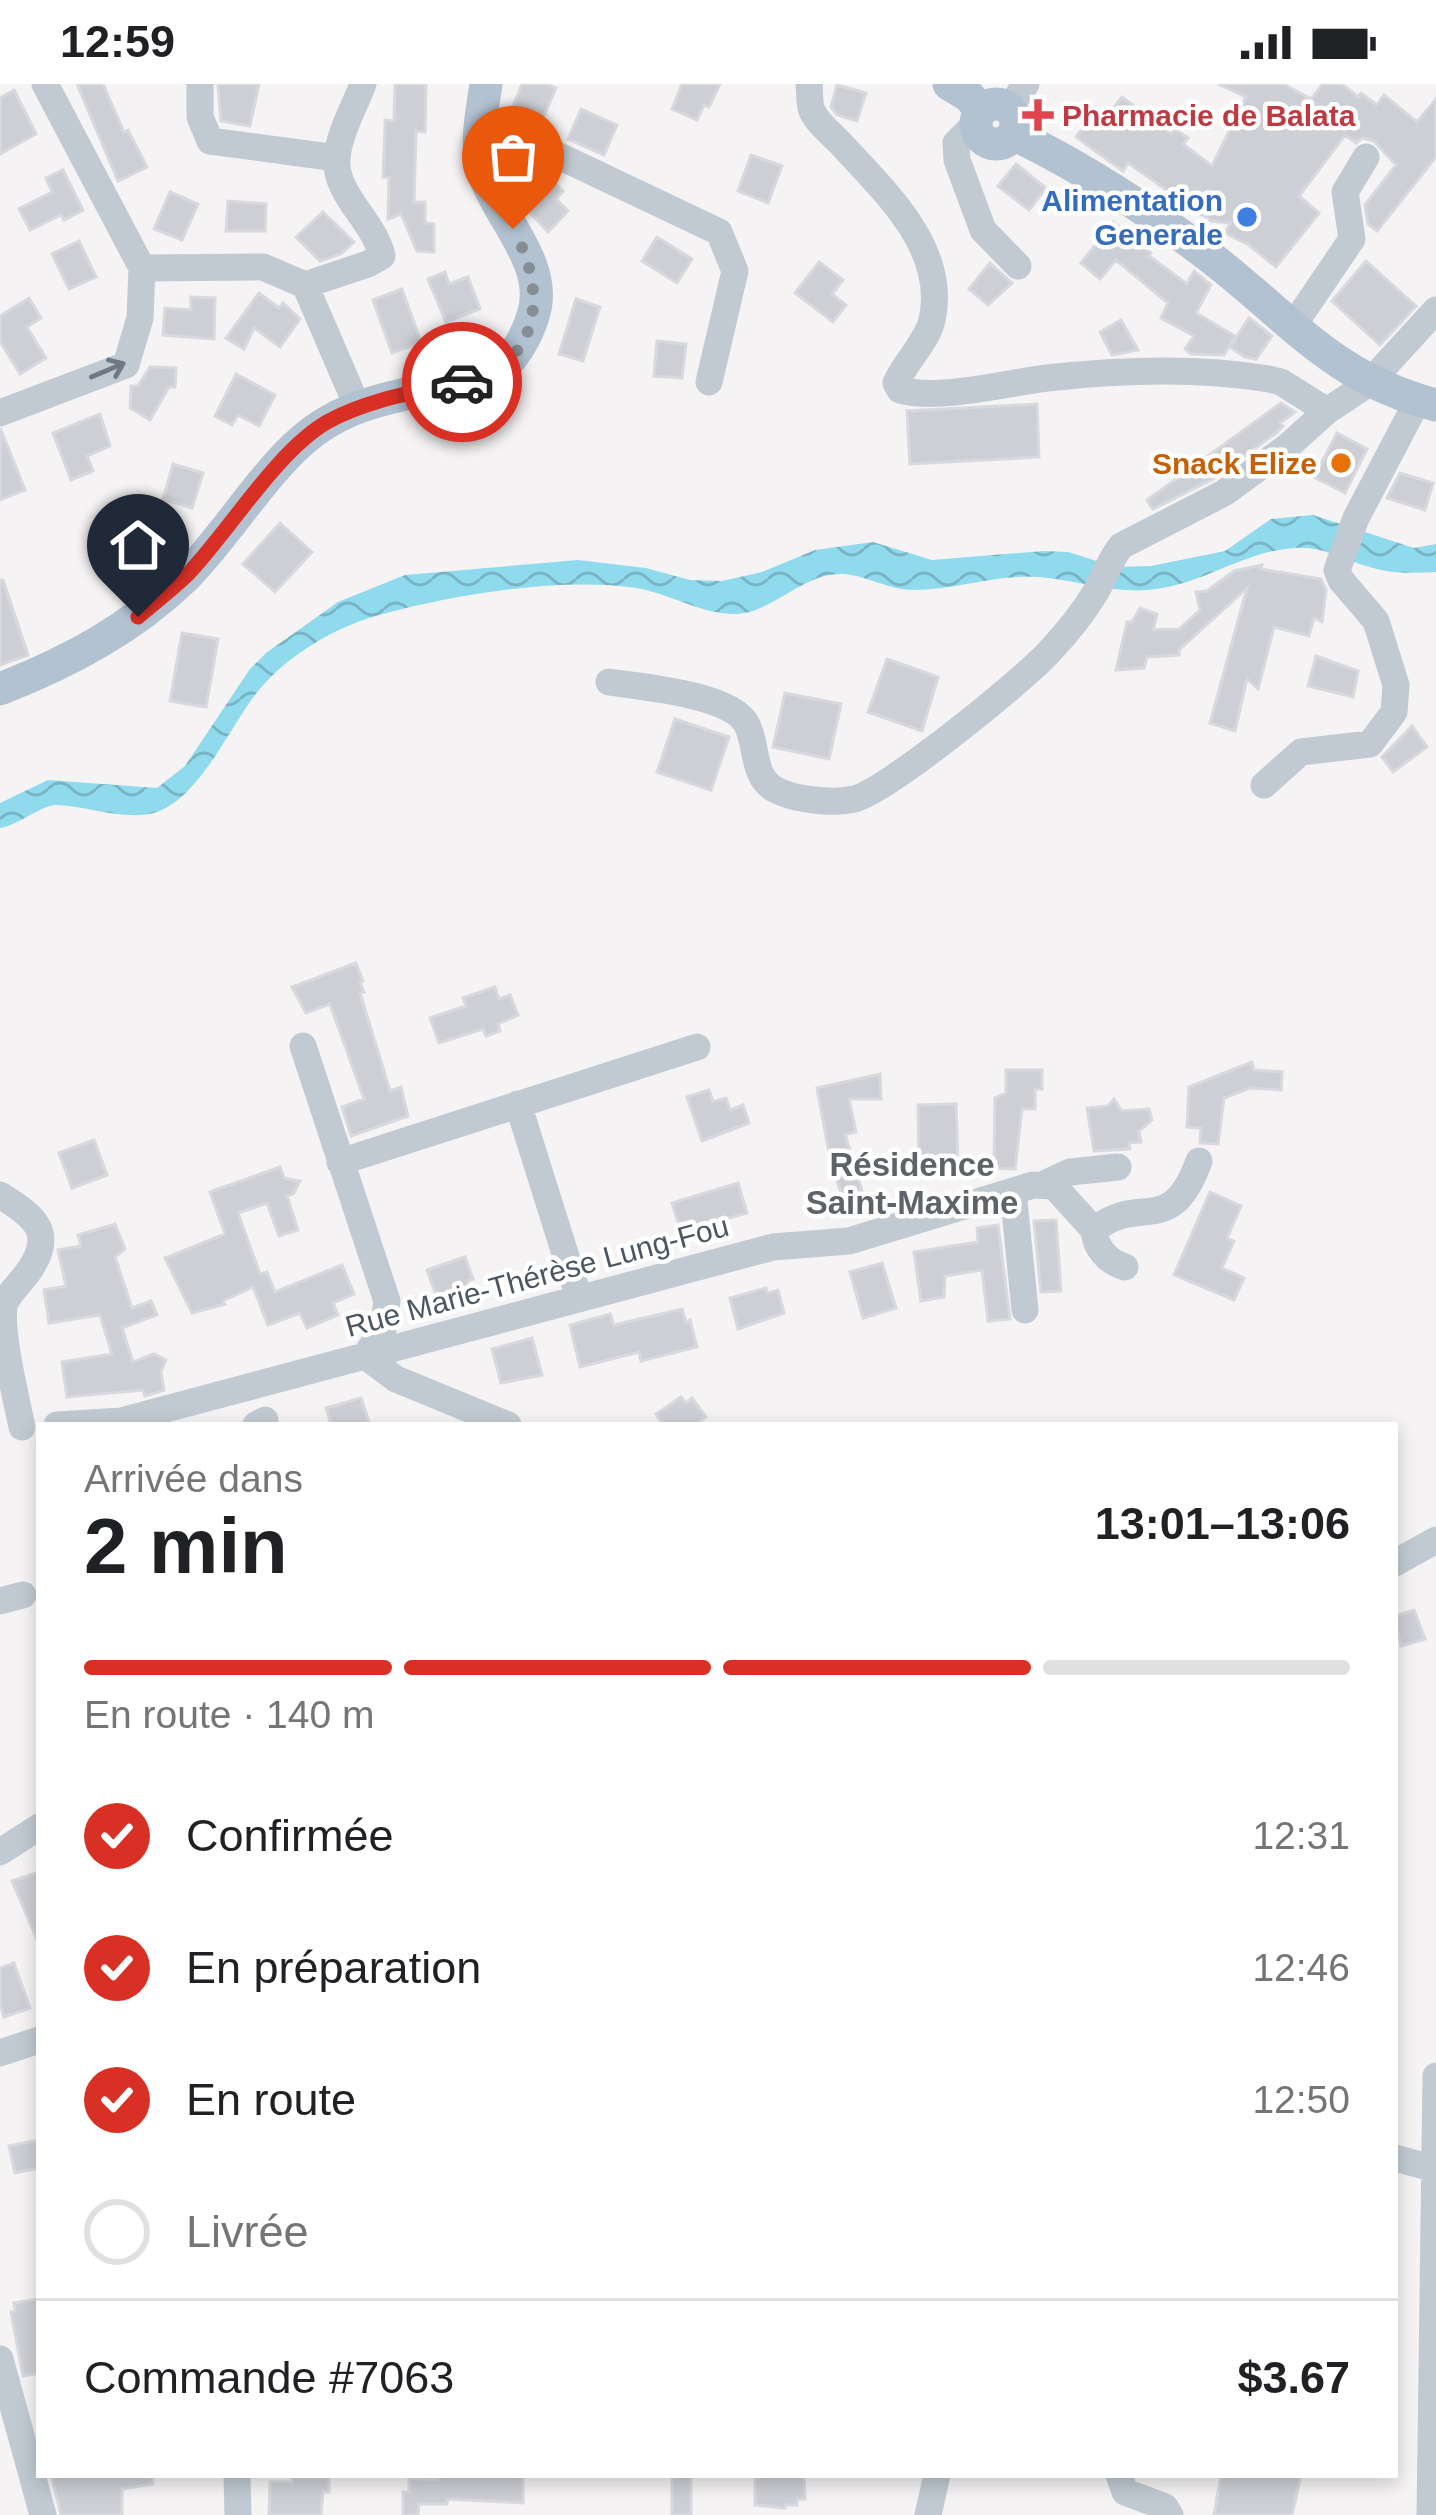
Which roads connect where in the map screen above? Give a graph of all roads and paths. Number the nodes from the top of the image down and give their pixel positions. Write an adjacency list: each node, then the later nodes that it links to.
1 (45, 84): 12 (street)
2 (200, 84): 9 (street)
3 (363, 84): 9 (street)
4 (487, 84): 8 (main road)
5 (809, 84): 21 (street)
6 (949, 84): 7 (main road)
7 (1001, 112): 11 (street); 15 (main road)
8 (481, 119): 16 (street); 20 (main road)
9 (337, 158): 13 (street)
10 (1366, 158): 15 (street)
11 (1018, 266)
12 (142, 268): 13 (street); 19 (street, one-way to 12)
13 (305, 285): 20 (street)
14 (1436, 310): 17 (street)
15 (1293, 326): 17 (main road)
16 (709, 382)
17 (1369, 383): 18 (main road); 21 (street)
18 (1427, 402): 24 (street)
19 (2, 407)
20 (358, 408): 23 (main road)
21 (1327, 411): 22 (street)
22 (609, 682)
23 (0, 689)
24 (1264, 785)
25 (303, 1046): 29 (street)
26 (697, 1047): 27 (street)
27 (518, 1105): 29 (street); 35 (street)
28 (1198, 1161): 33 (street)
29 (340, 1162): 37 (street)
30 (1118, 1167): 31 (street, Rue Marie-Thérèse Lung-Fou)
31 (1030, 1186): 33 (street); 35 (street, Rue Marie-Thérèse Lung-Fou); 36 (street)
32 (0, 1195): 41 (street)
33 (1094, 1229): 34 (street)
34 (1125, 1268)
35 (579, 1298): 37 (street, Rue Marie-Thérèse Lung-Fou)
36 (1025, 1310)
37 (365, 1356): 38 (street, Rue Marie-Thérèse Lung-Fou); 40 (street)
38 (206, 1413): 39 (street, Rue Marie-Thérèse Lung-Fou)
39 (105, 1422)
40 (501, 1422)
41 (20, 1427)
42 (1436, 1540): 43 (street)
43 (1398, 1561)
44 (36, 1829): 45 (street)
45 (0, 1852)
46 (36, 2041): 47 (street)
47 (0, 2053)
48 (1436, 2076): 50 (street)
49 (1398, 2159): 50 (street)
50 (1435, 2169): 59 (street)
51 (0, 2359): 55 (street)
52 (238, 2478): 56 (street)
53 (936, 2478): 57 (street)
54 (1120, 2478): 58 (street)
55 (44, 2515)
56 (238, 2515)
57 (928, 2515)
58 (1170, 2515)
59 (1430, 2515)

